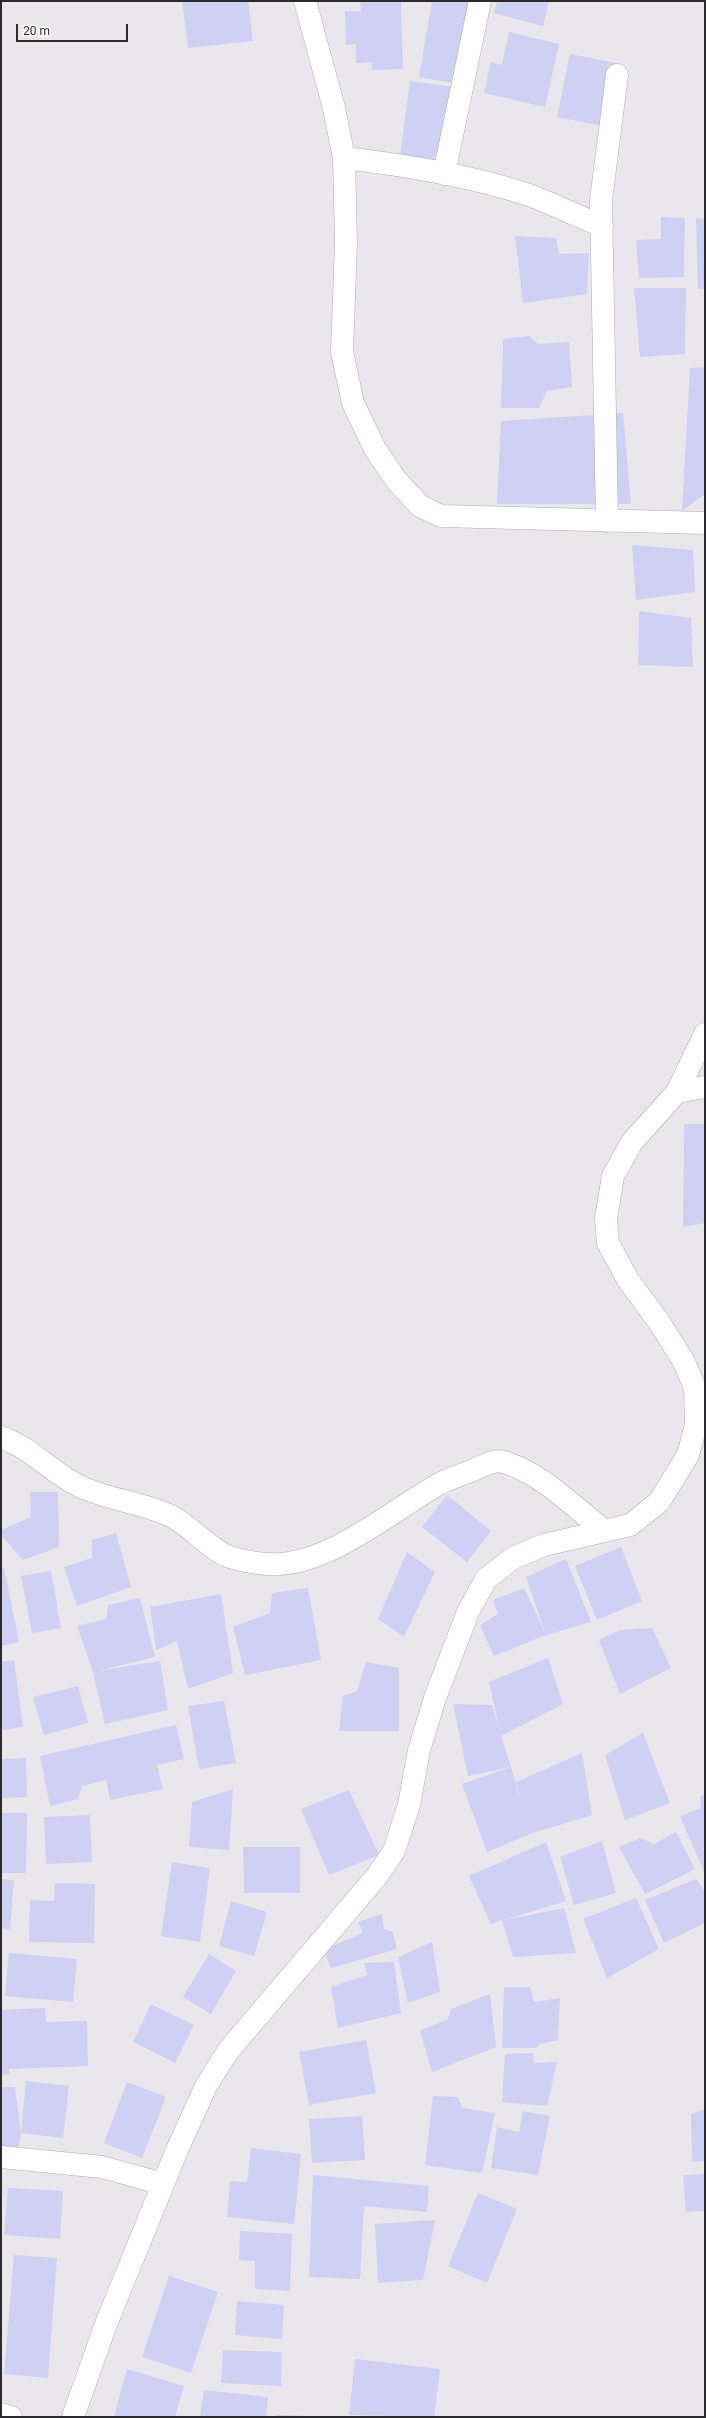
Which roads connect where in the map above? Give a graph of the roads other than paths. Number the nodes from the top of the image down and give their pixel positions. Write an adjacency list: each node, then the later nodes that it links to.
1 (305, 1): 4 (street)
2 (480, 1): 5 (street)
3 (617, 75): 6 (street)
4 (344, 158): 5 (street); 7 (street)
5 (444, 174): 6 (street)
6 (602, 226): 7 (street)
7 (607, 521): 8 (street)
8 (705, 523)
9 (705, 1034): 11 (street)
10 (705, 1087): 11 (street)
11 (677, 1092): 13 (street)
12 (1, 1437): 13 (street)
13 (605, 1532): 15 (street)
14 (1, 2157): 15 (street)
15 (163, 2184): 18 (street)
16 (1, 2414): 17 (street)
17 (12, 2417)
18 (73, 2417)

